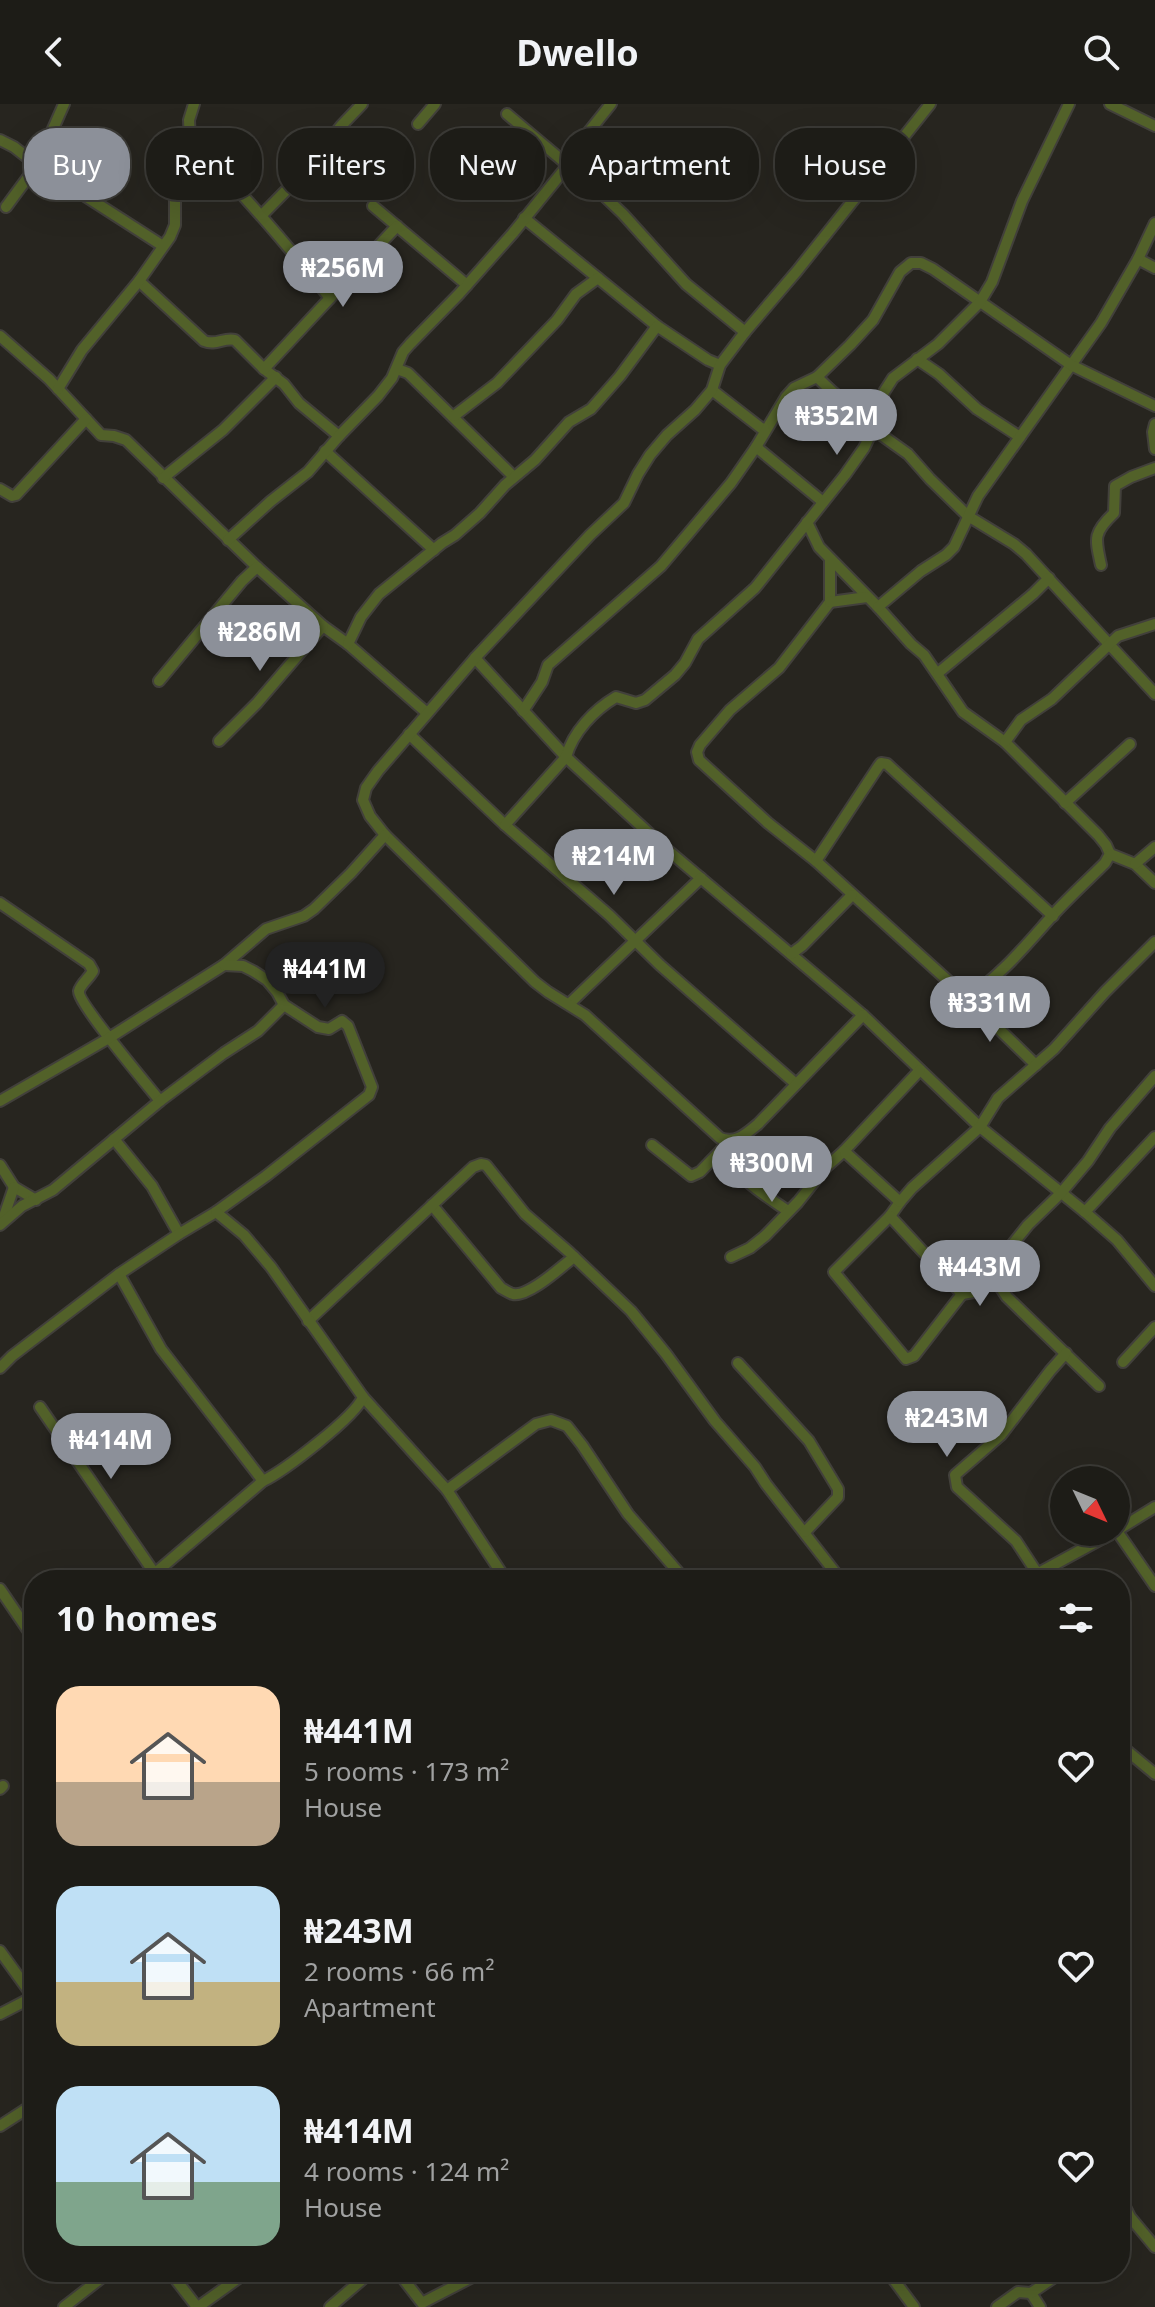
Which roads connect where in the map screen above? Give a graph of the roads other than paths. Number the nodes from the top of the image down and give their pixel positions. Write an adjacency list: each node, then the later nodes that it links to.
1 (64, 104): 12 (street)
2 (194, 104): 13 (street)
3 (362, 104): 26 (street)
4 (435, 104): 10 (street)
5 (611, 104): 14 (street)
6 (930, 104): 39 (street)
7 (1069, 104): 37 (street)
8 (1110, 104): 11 (street)
9 (507, 114): 17 (street)
10 (418, 124)
11 (1155, 126)
12 (53, 128)
13 (189, 128)
14 (592, 128)
15 (0, 140): 16 (street)
16 (24, 155)
17 (561, 160)
18 (561, 172): 27 (street)
19 (24, 183): 25 (street)
20 (91, 200): 30 (street)
21 (175, 200): 30 (street)
22 (248, 200): 26 (street)
23 (607, 200): 39 (street)
24 (373, 206): 29 (street)
25 (6, 207)
26 (262, 215): 36 (street)
27 (524, 218): 33 (street); 35 (street)
28 (1155, 223): 31 (street)
29 (397, 226): 35 (street); 36 (street)
30 (163, 246): 34 (street)
31 (1138, 259): 32 (street); 43 (street)
32 (1155, 268)
33 (598, 278): 38 (street); 51 (street)
34 (139, 281): 44 (street); 48 (street)
35 (467, 285): 45 (street)
36 (330, 298): 44 (street)
37 (980, 302): 41 (street); 43 (street); 47 (street)
38 (657, 326): 42 (street); 63 (street)
39 (745, 332): 42 (street)
40 (1, 338): 48 (street)
41 (917, 359): 52 (street); 58 (street)
42 (720, 365): 49 (street)
43 (1071, 365): 50 (street); 58 (street)
44 (264, 369): 46 (street)
45 (397, 369): 51 (street); 57 (street)
46 (276, 377): 57 (street); 64 (street)
47 (817, 377): 52 (street); 56 (street)
48 (58, 389): 53 (street)
49 (712, 390): 56 (street); 82 (street)
50 (1155, 406)
51 (454, 416): 63 (street)
52 (877, 416): 55 (street)
53 (86, 419): 64 (street); 65 (street)
54 (1155, 424): 60 (street)
55 (873, 429): 66 (street); 67 (street)
56 (765, 431): 59 (street)
57 (339, 436): 61 (street)
58 (1020, 437): 67 (street)
59 (756, 447): 66 (street); 86 (street)
60 (1155, 449)
61 (325, 451): 69 (street); 70 (street)
62 (1155, 468): 72 (street)
63 (514, 477): 70 (street)
64 (163, 478): 69 (street)
65 (0, 489)
66 (823, 502): 68 (street)
67 (968, 516): 74 (street); 77 (street)
68 (807, 522): 71 (street); 92 (street)
69 (228, 540): 73 (street)
70 (434, 550): 80 (street)
71 (830, 560): 75 (street); 76 (street)
72 (1101, 565)
73 (257, 567): 79 (street); 84 (street)
74 (1049, 578): 81 (street); 83 (street)
75 (867, 597): 76 (street); 77 (street)
76 (830, 602): 98 (street)
77 (878, 607): 83 (street)
78 (1155, 624): 81 (street)
79 (323, 626): 80 (street); 89 (street)
80 (348, 644): 87 (street)
81 (1110, 644): 85 (street); 90 (street)
82 (475, 658): 86 (street); 87 (street)
83 (938, 673): 90 (street)
84 (159, 681)
85 (1155, 694)
86 (523, 711): 92 (street)
87 (427, 713): 88 (street)
88 (409, 734): 94 (street); 95 (street)
89 (219, 741)
90 (1005, 742): 93 (street)
91 (1130, 744): 93 (street)
92 (566, 757): 94 (street); 100 (street)
93 (1065, 803): 97 (street)
94 (505, 825): 105 (street)
95 (385, 835): 108 (street); 110 (street)
96 (1155, 847): 99 (street)
97 (1110, 854): 99 (street); 104 (street)
98 (816, 861): 102 (street); 104 (street)
99 (1135, 864): 101 (street)
100 (701, 878): 105 (street); 107 (street)
101 (1155, 883)
102 (852, 895): 107 (street); 109 (street)
103 (0, 903): 113 (street)
104 (1053, 916): 109 (street)
105 (636, 940): 110 (street); 117 (street)
106 (1155, 942): 114 (street)
107 (791, 954): 112 (street)
108 (224, 965): 111 (street); 113 (street)
109 (967, 998): 114 (street)
110 (569, 1004): 124 (street)
111 (284, 1005): 119 (street); 133 (street)
112 (863, 1015): 115 (street); 117 (street)
113 (109, 1038): 118 (street); 119 (street)
114 (1036, 1065): 120 (street)
115 (920, 1070): 120 (street); 125 (street)
116 (1155, 1076): 128 (street)
117 (796, 1084): 124 (street)
118 (0, 1101)
119 (160, 1101): 122 (street)
120 (980, 1127): 128 (street); 130 (street)
121 (1155, 1137): 134 (street)
122 (114, 1139): 129 (street); 137 (street)
123 (652, 1145): 124 (street)
124 (725, 1146): 132 (street)
125 (844, 1151): 130 (street); 132 (street)
126 (0, 1165): 127 (street)
127 (14, 1187): 129 (street); 136 (street)
128 (1061, 1193): 134 (street); 140 (street)
129 (36, 1200): 136 (street)
130 (900, 1202): 135 (street)
131 (432, 1205): 138 (street); 138 (street); 144 (street)
132 (788, 1211): 139 (street)
133 (216, 1212): 137 (street); 144 (street)
134 (1085, 1212): 142 (street)
135 (890, 1216): 143 (street); 143 (street)
136 (1, 1224)
137 (179, 1234): 141 (street)
138 (574, 1257): 157 (street)
139 (731, 1257)
140 (991, 1273): 143 (street); 146 (street)
141 (119, 1274): 149 (street); 153 (street)
142 (1155, 1286)
143 (962, 1294)
144 (308, 1321): 151 (street)
145 (1155, 1327): 147 (street)
146 (1066, 1353): 150 (street); 165 (street)
147 (1123, 1362)
148 (738, 1363): 157 (street)
149 (0, 1368)
150 (1099, 1386)
151 (363, 1397): 153 (street); 154 (street)
152 (40, 1407): 160 (street)
153 (263, 1481): 161 (street)
154 (447, 1490): 162 (street); 163 (street)
155 (1155, 1507): 156 (street)
156 (1130, 1522)
157 (805, 1532): 164 (street)
158 (1088, 1546): 166 (street)
159 (1127, 1546): 167 (street)
160 (146, 1570)
161 (159, 1570)
162 (499, 1570)
163 (676, 1570)
164 (834, 1570)
165 (1035, 1570)
166 (1043, 1570)
167 (1155, 1586)
168 (0, 1589): 169 (street)
169 (24, 1624)
170 (1130, 1753): 171 (street)
171 (1155, 1774)
172 (0, 1951): 173 (street)
173 (24, 1984)
174 (24, 2003): 175 (street)
175 (0, 2014)
176 (24, 2110): 177 (street)
177 (0, 2126)
178 (1130, 2217): 179 (street)
179 (1155, 2247)
180 (96, 2282): 189 (street)
181 (178, 2282): 193 (street)
182 (233, 2282): 193 (street)
183 (359, 2282): 194 (street)
184 (406, 2282): 190 (street)
185 (464, 2282): 190 (street)
186 (895, 2282): 195 (street)
187 (1047, 2282): 188 (street)
188 (1031, 2293): 196 (street); 197 (street)
189 (78, 2296): 191 (street); 192 (street)
190 (424, 2305)
191 (64, 2307)
192 (88, 2307)
193 (198, 2307)
194 (330, 2307)
195 (914, 2307)
196 (997, 2307)
197 (1040, 2307)

